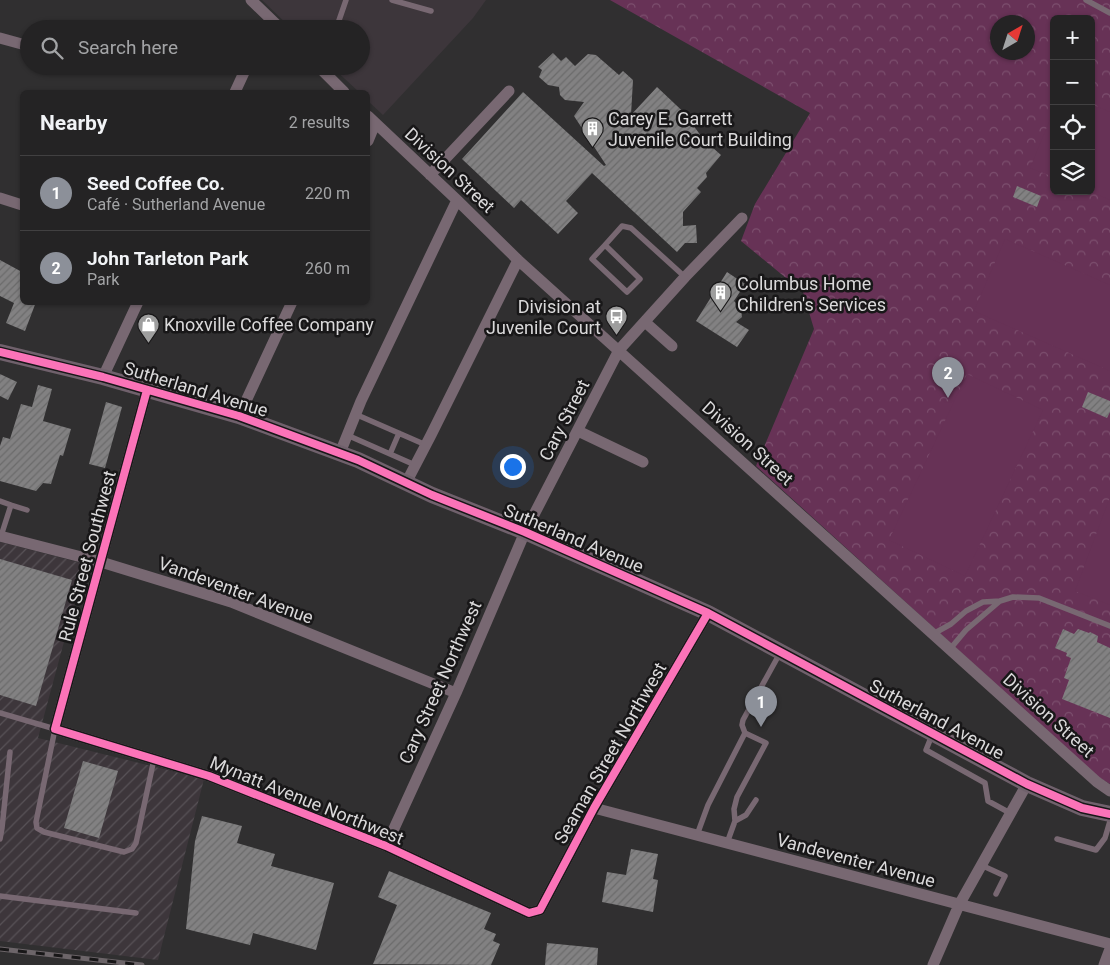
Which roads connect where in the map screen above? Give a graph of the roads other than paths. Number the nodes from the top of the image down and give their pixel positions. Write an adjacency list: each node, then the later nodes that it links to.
1 (251, 0): 7 (street)
2 (346, 0): 10 (lane)
3 (392, 0): 5 (lane)
4 (1086, 0): 6 (lane)
5 (431, 11)
6 (1110, 13)
7 (270, 17): 8 (street); 9 (street)
8 (269, 20)
9 (273, 20)
10 (339, 20)
11 (0, 38): 12 (street)
12 (20, 44)
13 (243, 75): 15 (street)
14 (328, 75): 16 (street)
15 (236, 90)
16 (342, 90)
17 (509, 91): 19 (street)
18 (371, 120): 19 (street, Division Street)
19 (430, 175): 21 (street, Division Street)
20 (0, 198): 22 (street)
21 (457, 200): 25 (street, Division Street); 35 (street)
22 (20, 204)
23 (742, 218): 26 (street, Cary Street)
24 (605, 245): 24 (lane); 26 (lane)
25 (518, 260): 31 (street, Division Street); 40 (street)
26 (685, 277): 29 (street, Cary Street)
27 (137, 305): 33 (street)
28 (291, 305): 36 (street)
29 (645, 322): 30 (street); 31 (street, Cary Street)
30 (672, 346)
31 (620, 350): 37 (street, Cary Street); 55 (street, Division Street)
32 (0, 352): 33 (street, Sutherland Avenue)
33 (103, 377): 34 (street, Sutherland Avenue)
34 (147, 390): 36 (street, Sutherland Avenue); 51 (street, Rule Street Southwest)
35 (355, 414): 38 (lane); 39 (street)
36 (239, 416): 41 (street, Sutherland Avenue)
37 (578, 430): 43 (street); 49 (street, Cary Street)
38 (399, 433): 40 (lane); 42 (lane)
39 (347, 435): 41 (street); 42 (lane)
40 (426, 445): 44 (street)
41 (340, 453): 45 (street, Sutherland Avenue)
42 (390, 454): 44 (lane)
43 (643, 462)
44 (415, 465): 45 (street)
45 (406, 482): 49 (street, Sutherland Avenue)
46 (0, 501): 47 (lane)
47 (11, 505): 48 (lane); 50 (lane)
48 (27, 510)
49 (525, 532): 53 (street, Sutherland Avenue); 58 (street, Cary Street Northwest)
50 (1, 536): 51 (street, Vandeventer Avenue)
51 (101, 562): 58 (street, Vandeventer Avenue); 60 (street, Rule Street Southwest)
52 (1000, 601): 54 (lane); 55 (lane); 56 (lane)
53 (708, 613): 57 (street, Sutherland Avenue); 68 (street, Seaman Street Northwest)
54 (1110, 626)
55 (933, 634): 56 (street, Division Street)
56 (950, 649): 66 (street, Division Street)
57 (780, 652): 61 (lane); 62 (street, Sutherland Avenue)
58 (456, 692): 78 (street, Cary Street Northwest)
59 (0, 713): 60 (lane)
60 (56, 729): 64 (street, Mynatt Avenue Northwest); 64 (lane)
61 (745, 733): 72 (lane); 74 (lane)
62 (933, 733): 65 (street, Sutherland Avenue); 69 (lane)
63 (10, 752): 73 (lane)
64 (154, 760): 78 (street, Mynatt Avenue Northwest)
65 (1027, 784): 69 (street); 70 (street, Sutherland Avenue)
66 (1110, 791)
67 (756, 800): 72 (lane)
68 (594, 808): 74 (street, Vandeventer Avenue); 83 (street, Seaman Street Northwest)
69 (1010, 813): 79 (street)
70 (1110, 814)
71 (1110, 821): 76 (lane)
72 (735, 822): 77 (lane)
73 (1, 827): 75 (lane)
74 (697, 835): 77 (street, Vandeventer Avenue)
75 (0, 839)
76 (1057, 839)
77 (727, 843): 82 (street, Vandeventer Avenue)
78 (386, 846): 83 (street, Mynatt Avenue Northwest)
79 (981, 865): 80 (lane); 82 (street)
80 (996, 894)
81 (0, 896): 84 (lane)
82 (958, 905): 85 (street, Vandeventer Avenue); 87 (street)
83 (540, 910)
84 (136, 913)
85 (1110, 944)
86 (1110, 949): 88 (street)
87 (933, 965)
88 (1104, 965)

